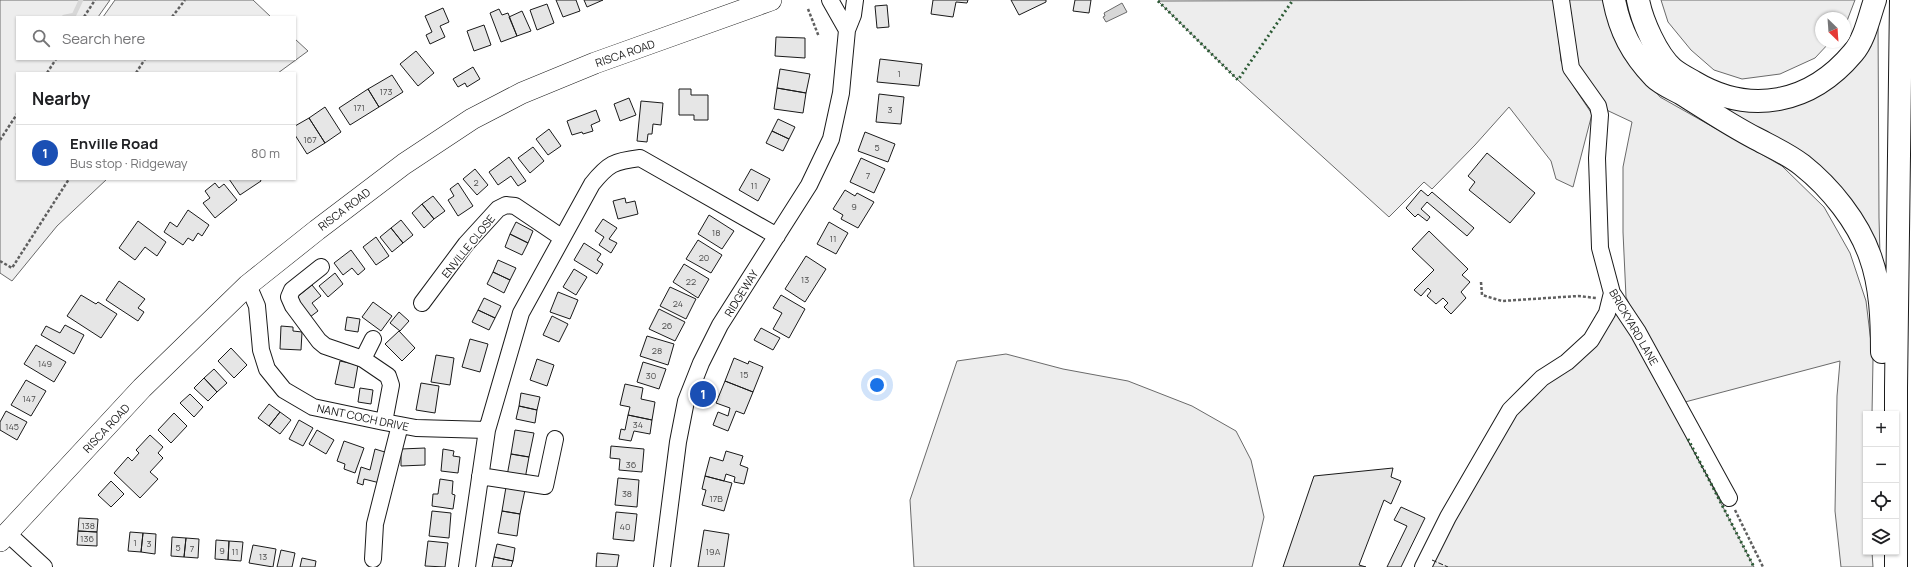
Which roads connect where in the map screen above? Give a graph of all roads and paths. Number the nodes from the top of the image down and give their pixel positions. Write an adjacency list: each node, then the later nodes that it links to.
1 (95, 0): 12 (path)
2 (185, 0): 13 (path)
3 (771, 0): 28 (main road, RISCA ROAD)
4 (830, 0): 14 (street)
5 (855, 0): 14 (street, RIDGEWAY)
6 (1561, 0): 29 (street, BRICKYARD LANE)
7 (1614, 0): 33 (highway)
8 (1638, 0): 9 (highway)
9 (1875, 0)
10 (1901, 0): 49 (highway)
11 (808, 9): 15 (path)
12 (85, 16)
13 (173, 16)
14 (847, 30): 23 (street, RIDGEWAY)
15 (819, 37)
16 (55, 60): 18 (path)
17 (144, 60): 19 (path)
18 (48, 72)
19 (137, 72)
20 (16, 116): 21 (path)
21 (0, 140)
22 (68, 180): 25 (path)
23 (777, 236): 24 (street); 45 (street, RIDGEWAY)
24 (561, 237): 30 (street, ENVILLE CLOSE); 36 (street)
25 (0, 261)
26 (321, 266): 32 (street)
27 (1481, 282): 29 (path)
28 (248, 285): 34 (street, NANT COCH DRIVE); 40 (main road, RISCA ROAD)
29 (1612, 293): 39 (street, BRICKYARD LANE); 46 (street)
30 (422, 303)
31 (373, 339): 32 (street)
32 (363, 359): 34 (street)
33 (1883, 411)
34 (384, 422): 35 (street, NANT COCH DRIVE)
35 (400, 425): 36 (street, NANT COCH DRIVE); 42 (street)
36 (487, 430): 38 (street)
37 (555, 438): 38 (street)
38 (480, 476): 44 (street)
39 (1728, 498): 47 (path)
40 (4, 537): 43 (street)
41 (1885, 555): 48 (highway)
42 (373, 559)
43 (44, 567)
44 (467, 567)
45 (662, 567)
46 (1423, 567)
47 (1763, 567)
48 (1886, 567)
49 (1896, 567)

